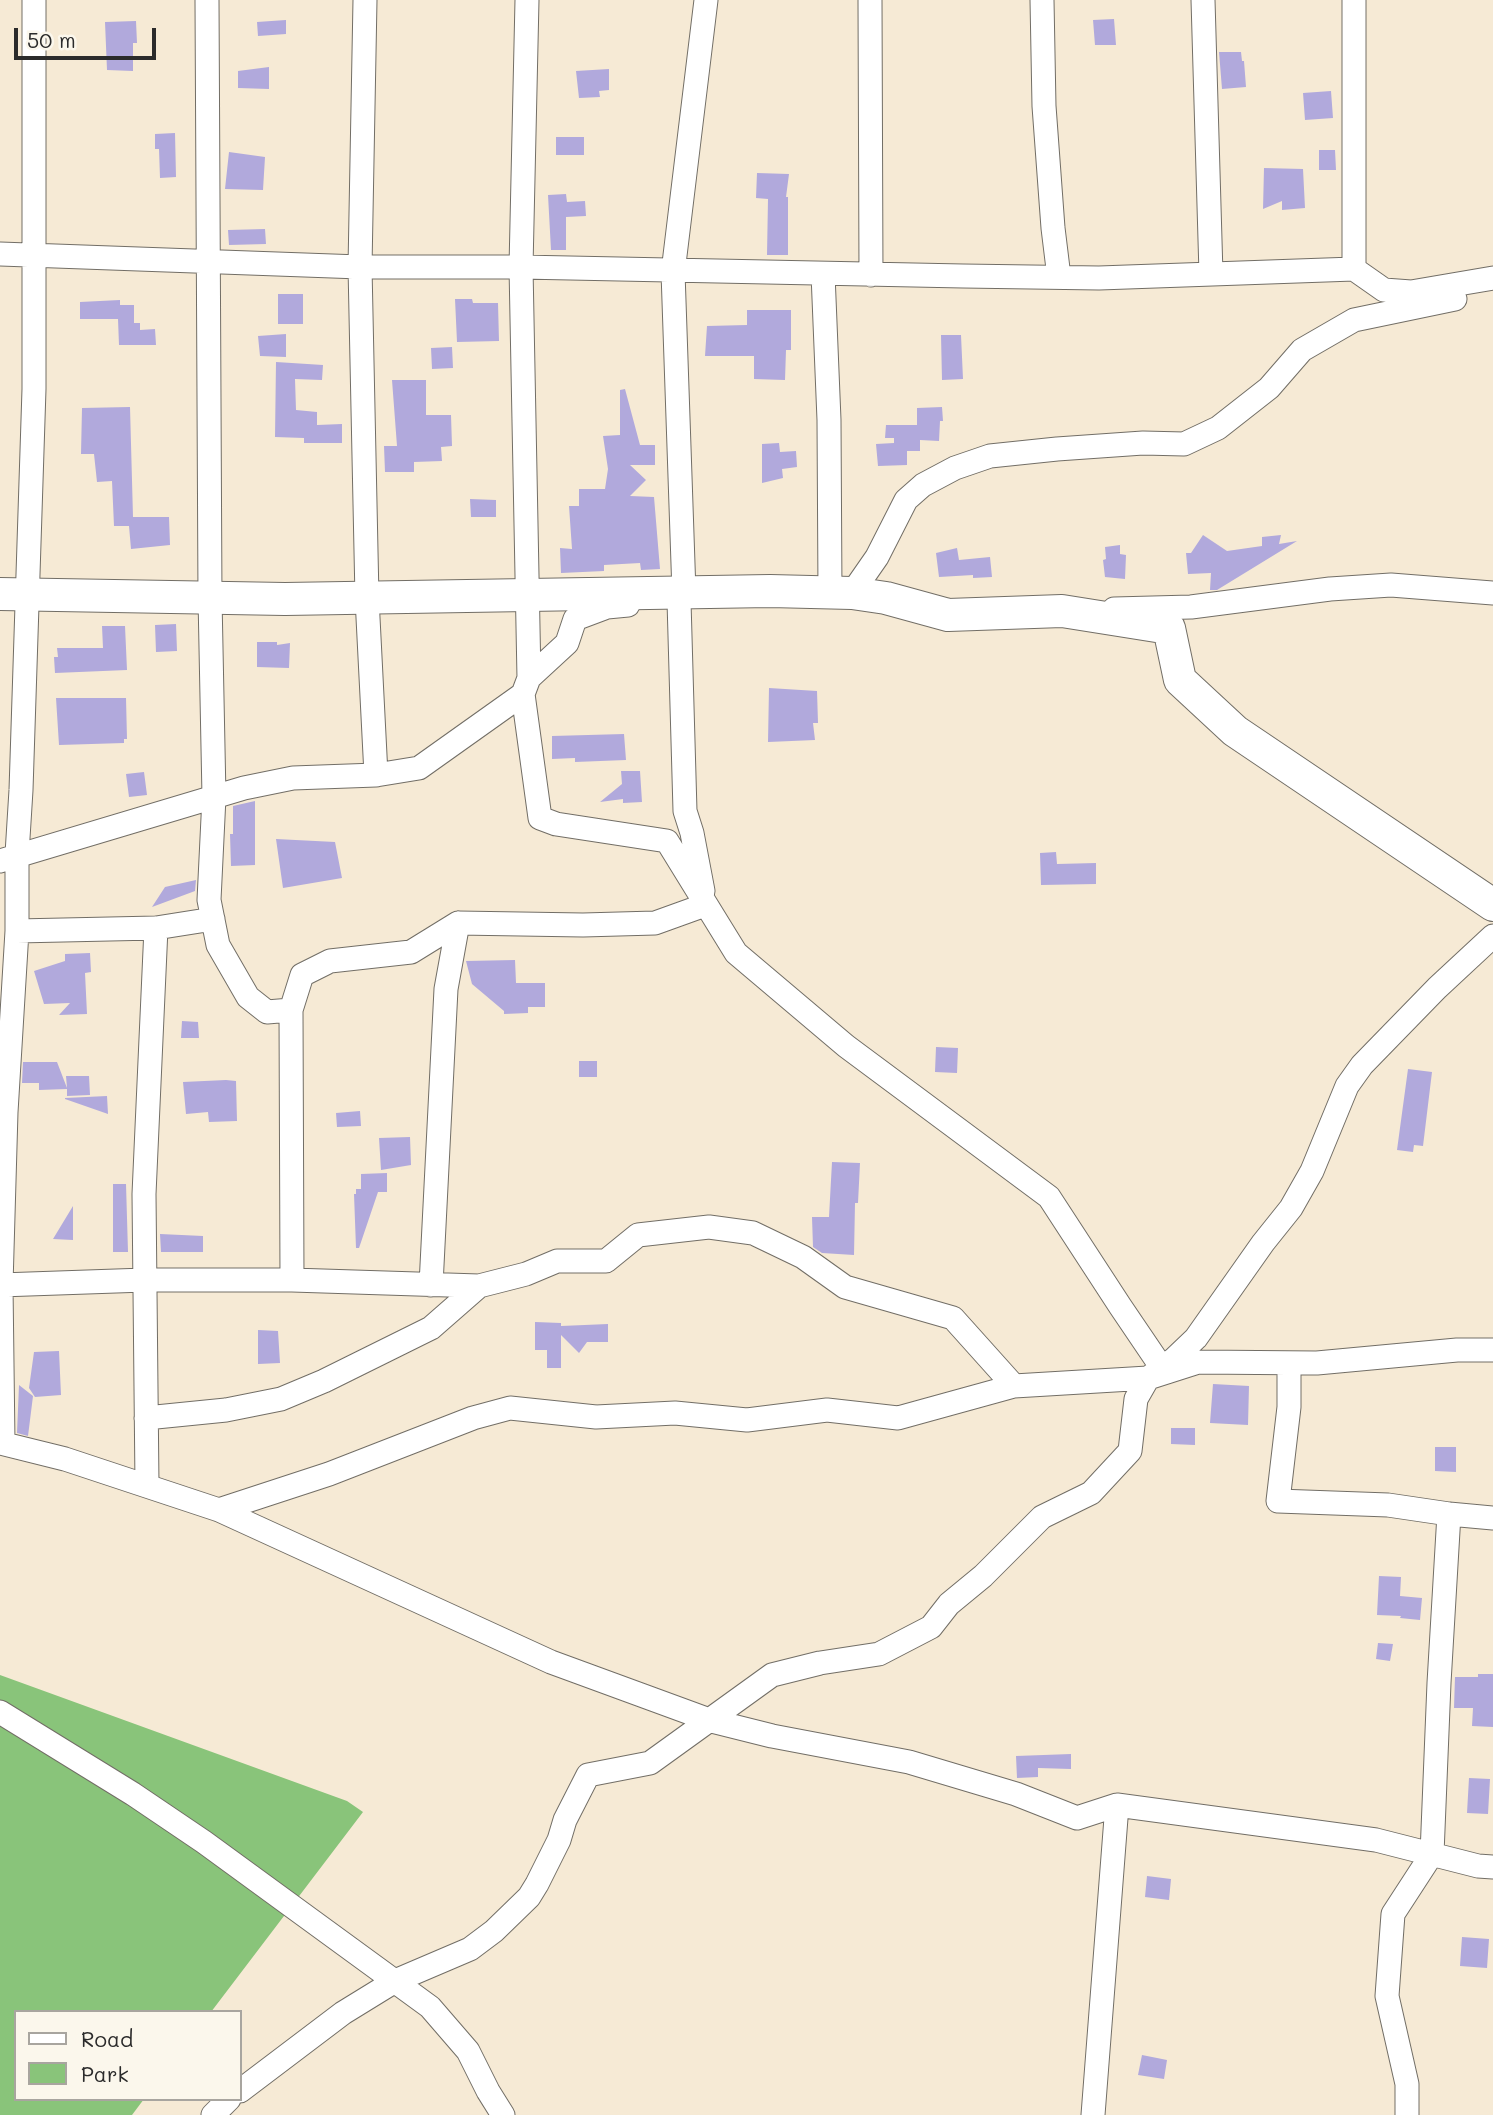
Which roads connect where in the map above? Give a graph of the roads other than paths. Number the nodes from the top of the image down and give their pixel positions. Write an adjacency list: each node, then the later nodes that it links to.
1 (34, 0): 11 (street)
2 (207, 0): 12 (street)
3 (365, 0): 13 (street)
4 (527, 0): 14 (street)
5 (706, 0): 16 (street)
6 (870, 0): 19 (street)
7 (1042, 0): 20 (street)
8 (1203, 0): 18 (street)
9 (1354, 0): 15 (street)
10 (0, 254): 11 (street)
11 (35, 254): 12 (street); 25 (street)
12 (208, 261): 13 (street); 28 (street)
13 (360, 267): 14 (street); 29 (street)
14 (521, 267): 16 (street); 26 (street)
15 (1354, 269): 18 (street); 21 (street)
16 (673, 272): 17 (street); 27 (street)
17 (823, 274): 19 (street); 23 (street)
18 (1211, 274): 20 (street)
19 (871, 275): 20 (street)
20 (1059, 277)
21 (1493, 278)
22 (1493, 293): 23 (street)
23 (841, 593): 27 (street); 30 (street)
24 (1493, 593): 30 (street)
25 (13, 594): 28 (street); 34 (street)
26 (526, 596): 27 (street); 29 (street); 31 (street)
27 (681, 597): 31 (street); 35 (street)
28 (210, 598): 29 (street); 33 (street)
29 (367, 598): 32 (street)
30 (1062, 611): 36 (street)
31 (526, 686): 32 (street); 35 (street)
32 (376, 775): 33 (street)
33 (214, 797): 34 (street); 37 (street)
34 (9, 857): 40 (street)
35 (705, 905): 38 (street); 50 (street)
36 (1493, 905)
37 (213, 919): 39 (street); 42 (street)
38 (458, 923): 42 (street); 46 (street)
39 (156, 928): 40 (street); 43 (street)
40 (17, 931): 45 (street)
41 (1493, 936): 50 (street)
42 (291, 1010): 44 (street)
43 (145, 1280): 44 (street); 45 (street); 52 (street)
44 (292, 1280): 46 (street)
45 (1, 1285): 53 (street)
46 (431, 1285): 47 (street)
47 (479, 1286): 51 (street); 52 (street)
48 (1493, 1350): 49 (street)
49 (1289, 1363): 50 (street); 56 (street)
50 (1159, 1373): 51 (street); 59 (street)
51 (1014, 1386): 55 (street)
52 (146, 1418): 54 (street)
53 (2, 1443): 54 (street)
54 (147, 1485): 55 (street)
55 (219, 1510): 59 (street)
56 (1449, 1514): 57 (street); 61 (street)
57 (1493, 1518)
58 (0, 1712): 63 (street)
59 (712, 1721): 60 (street); 63 (street)
60 (1117, 1805): 61 (street); 68 (street)
61 (1432, 1854): 62 (street); 69 (street)
62 (1493, 1867)
63 (395, 1981): 64 (street); 67 (street)
64 (242, 2089)
65 (227, 2101): 66 (street)
66 (213, 2115)
67 (503, 2115)
68 (1093, 2115)
69 (1407, 2115)

